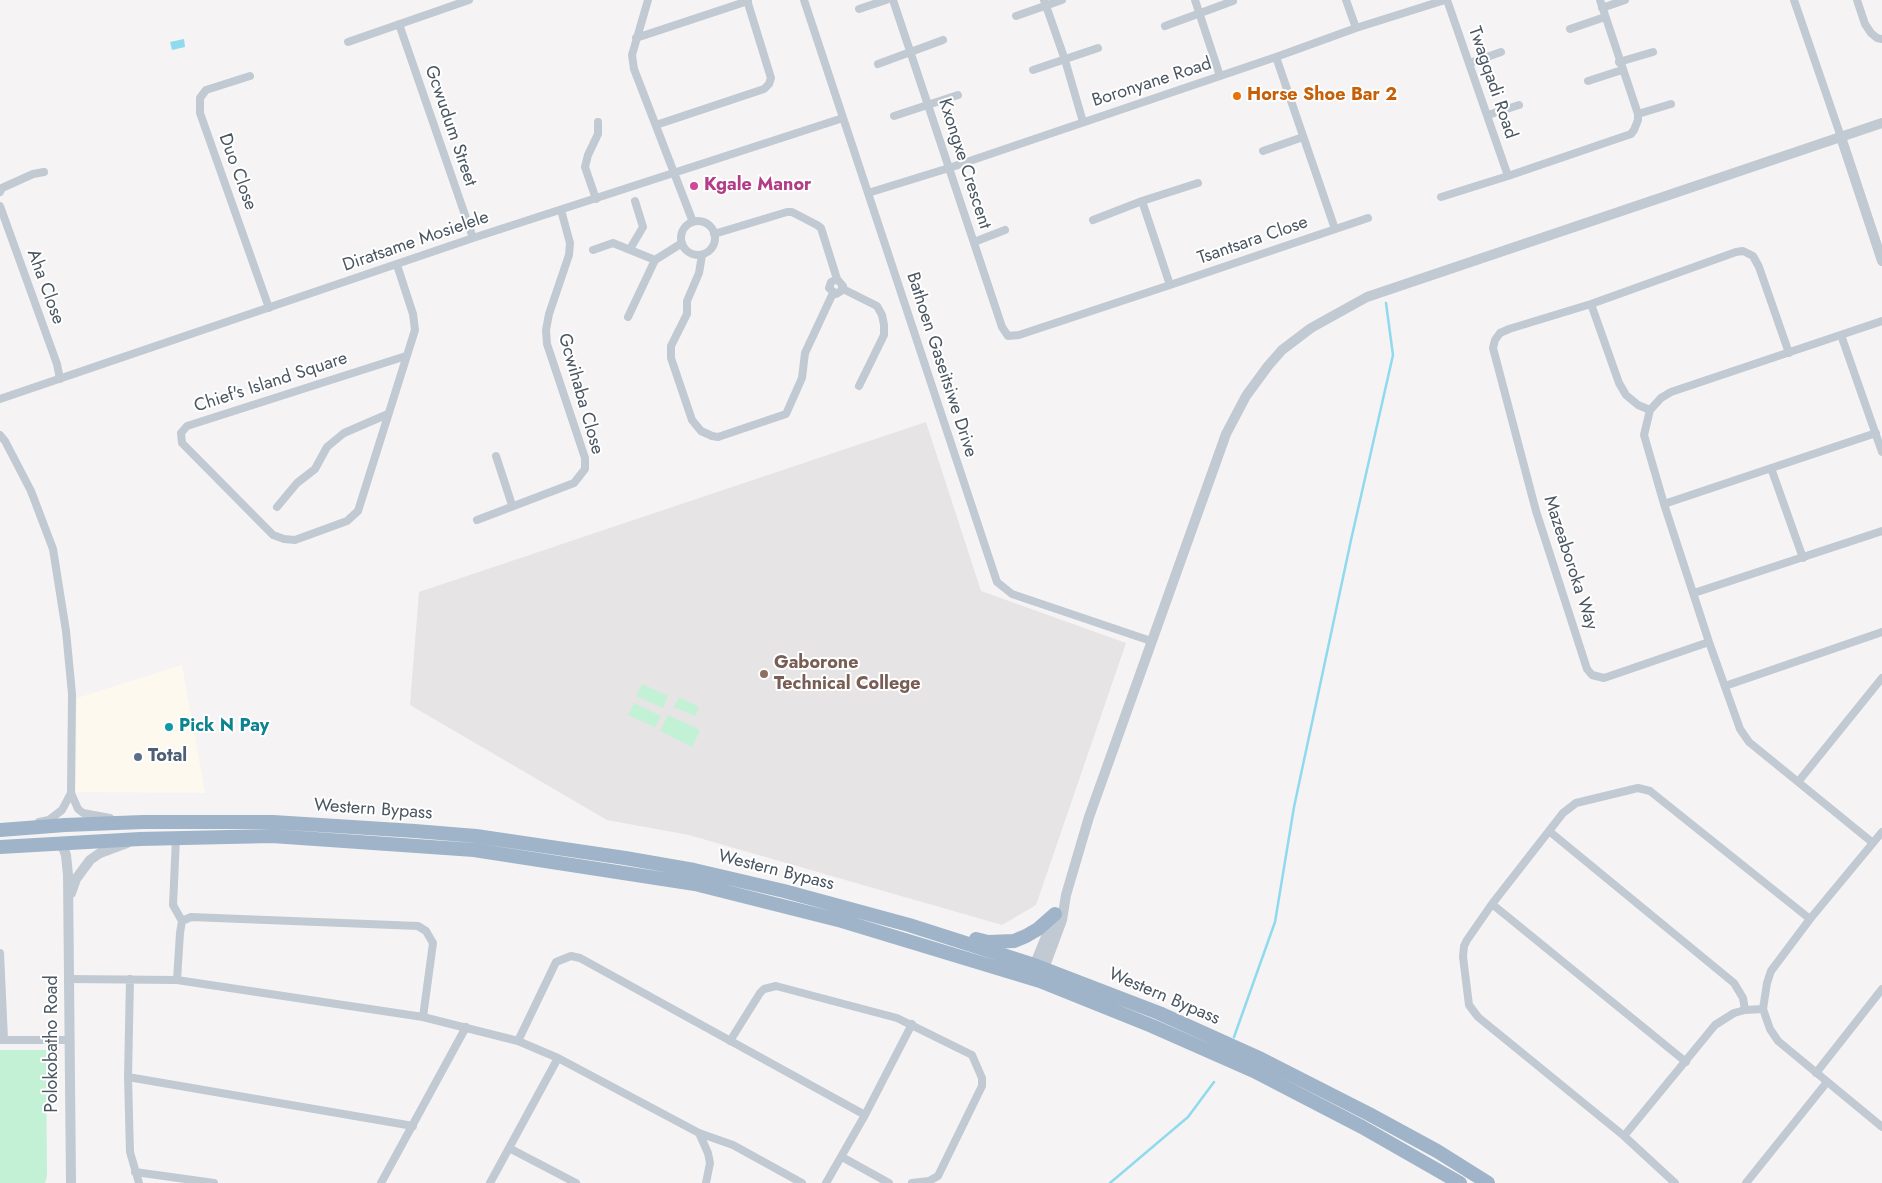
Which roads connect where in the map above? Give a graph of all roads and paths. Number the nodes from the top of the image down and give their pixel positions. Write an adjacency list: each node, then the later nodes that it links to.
1 (469, 0): 21 (street)
2 (648, 0): 25 (street)
3 (748, 0): 25 (street); 53 (street)
4 (804, 0): 49 (street, Bathoen Gaseitsiwe Drive)
5 (886, 0): 17 (street)
6 (893, 0): 30 (street, Kxongxe Crescent)
7 (1062, 0): 15 (street)
8 (1195, 0): 18 (street)
9 (1346, 0): 23 (street)
10 (1446, 0): 23 (street, Boronyane Road); 35 (street, Twagqadi Road)
11 (1624, 0): 16 (street)
12 (1794, 0): 55 (street)
13 (1858, 0): 26 (street)
14 (1233, 2): 18 (street)
15 (1045, 3): 19 (street); 34 (street)
16 (1601, 4): 20 (street)
17 (860, 9)
18 (1200, 14): 22 (street); 40 (street)
19 (1016, 16)
20 (1605, 17): 24 (street); 37 (street)
21 (399, 24): 28 (street); 76 (street, Gcwudum Street)
22 (1165, 26)
23 (1356, 28): 33 (street, Boronyane Road)
24 (1570, 29)
25 (636, 38): 53 (street)
26 (1882, 39)
27 (943, 40): 30 (street)
28 (348, 42)
29 (1098, 48): 34 (street)
30 (911, 52): 36 (street); 45 (street, Kxongxe Crescent)
31 (1501, 52): 35 (street)
32 (1653, 52): 37 (street)
33 (1276, 57): 40 (street, Boronyane Road); 54 (street, Tsantsara Close)
34 (1065, 60): 38 (street); 51 (street)
35 (1470, 63): 48 (street, Twagqadi Road)
36 (878, 64)
37 (1620, 66): 41 (street); 46 (street)
38 (1033, 70)
39 (250, 76): 90 (street, Duo Close)
40 (1220, 76): 51 (street, Boronyane Road)
41 (1588, 81)
42 (958, 95): 45 (street)
43 (1671, 104): 46 (street)
44 (1519, 105): 48 (street)
45 (929, 106): 47 (street); 57 (street, Kxongxe Crescent)
46 (1638, 114): 60 (street)
47 (894, 116)
48 (1488, 116): 60 (street, Twagqadi Road)
49 (843, 118): 59 (street, Diratsame Mosielele); 63 (street, Bathoen Gaseitsiwe Drive)
50 (598, 122): 65 (street)
51 (1084, 122): 57 (street, Boronyane Road)
52 (1882, 123): 55 (street)
53 (656, 125): 59 (street)
54 (1303, 137): 56 (street); 73 (street, Tsantsara Close)
55 (1841, 137): 83 (street); 115 (street)
56 (1263, 151)
57 (949, 168): 63 (street, Boronyane Road); 77 (street, Kxongxe Crescent)
58 (44, 172): 62 (street)
59 (675, 172): 65 (street, Diratsame Mosielele); 72 (street)
60 (1508, 176): 64 (street)
61 (1198, 183): 67 (street)
62 (0, 192)
63 (868, 192): 115 (street, Bathoen Gaseitsiwe Drive)
64 (1440, 198)
65 (596, 199): 69 (street, Diratsame Mosielele)
66 (635, 201): 79 (street)
67 (1142, 201): 71 (street); 86 (street)
68 (0, 206): 97 (street, Aha Close)
69 (561, 210): 76 (street, Diratsame Mosielele); 108 (street, Gcwihaba Close)
70 (1368, 218): 73 (street)
71 (1093, 220)
72 (693, 222): 75 (street); 78 (street)
73 (1335, 229): 86 (street, Tsantsara Close)
74 (1006, 230): 77 (street)
75 (714, 234): 81 (street); 85 (street)
76 (473, 238): 84 (street, Diratsame Mosielele)
77 (974, 242): 94 (street, Kxongxe Crescent)
78 (682, 243): 81 (street); 82 (street)
79 (630, 249): 80 (street); 82 (street)
80 (593, 250)
81 (702, 254): 88 (street)
82 (655, 260): 91 (street)
83 (1882, 261)
84 (397, 265): 90 (street, Diratsame Mosielele); 96 (street, Chief's Island Square)
85 (837, 280): 87 (street); 88 (street)
86 (1170, 285): 94 (street, Tsantsara Close)
87 (843, 289): 88 (street); 98 (street)
88 (833, 293)
89 (1590, 304): 95 (street); 100 (street); 116 (street, Mazeaboroka Way)
90 (269, 308): 97 (street, Diratsame Mosielele)
91 (628, 317)
92 (1882, 321): 93 (street)
93 (1841, 335): 95 (street); 102 (street)
94 (1008, 336)
95 (1789, 353): 100 (street)
96 (406, 356): 101 (street, Chief's Island Square); 101 (street, Chief's Island Square)
97 (60, 379): 99 (street, Diratsame Mosielele)
98 (859, 386)
99 (0, 398)
100 (1650, 410): 107 (street)
101 (388, 414): 109 (street)
102 (1876, 433): 104 (street); 106 (street)
103 (0, 434): 120 (street)
104 (1882, 452)
105 (496, 456): 108 (street)
106 (1772, 468): 107 (street); 112 (street)
107 (1664, 504): 113 (street)
108 (512, 505): 110 (street, Gcwihaba Close)
109 (277, 507)
110 (477, 520)
111 (1882, 531): 112 (street)
112 (1803, 558): 113 (street)
113 (1694, 594): 116 (street)
114 (1880, 636): 118 (street)
115 (1151, 641): 130 (street)
116 (1708, 642): 118 (street)
117 (1882, 678): 119 (street)
118 (1724, 686): 119 (street)
119 (1798, 782): 128 (street)
120 (71, 793): 121 (street); 122 (street)
121 (143, 822): 122 (highway, Western Bypass); 136 (highway, Western Bypass)
122 (0, 829)
123 (1549, 830): 132 (street); 134 (street); 144 (street)
124 (1882, 832): 128 (street)
125 (176, 838): 126 (highway, Western Bypass); 135 (street); 138 (highway, Western Bypass)
126 (140, 839): 127 (highway, Western Bypass); 131 (street)
127 (61, 842): 129 (highway, Western Bypass); 131 (street, Polokobatho Road)
128 (1873, 843): 134 (street)
129 (0, 847)
130 (1066, 895): 133 (street); 138 (street)
131 (68, 904): 139 (street, Polokobatho Road)
132 (1492, 904): 153 (street); 161 (street)
133 (1055, 914): 136 (highway); 138 (street)
134 (1810, 919): 143 (street)
135 (182, 921): 141 (street); 145 (street)
136 (909, 925): 138 (highway, Western Bypass)
137 (0, 953): 148 (street)
138 (1037, 973): 176 (highway, Western Bypass); 177 (highway, Western Bypass)
139 (68, 979): 140 (street); 149 (street, Polokobatho Road)
140 (130, 979): 141 (street); 155 (street)
141 (177, 980): 145 (street)
142 (1880, 994): 154 (street)
143 (1763, 1009): 144 (street); 154 (street)
144 (1744, 1010): 153 (street)
145 (423, 1017): 147 (street)
146 (912, 1024): 151 (street); 157 (street); 175 (street)
147 (466, 1027): 150 (street); 158 (street)
148 (2, 1040): 149 (street)
149 (70, 1040): 165 (street, Polokobatho Road)
150 (518, 1041): 151 (street); 152 (street)
151 (730, 1041): 157 (street)
152 (558, 1058): 160 (street); 162 (street)
153 (1686, 1062): 161 (street)
154 (1816, 1073): 156 (street)
155 (128, 1077): 158 (street); 164 (street)
156 (1827, 1082): 159 (street); 179 (street)
157 (865, 1114): 163 (street)
158 (413, 1126): 168 (street)
159 (1882, 1126)
160 (699, 1133): 171 (street); 172 (street)
161 (1624, 1136): 178 (street)
162 (509, 1148): 169 (street); 170 (street)
163 (842, 1157): 173 (street); 174 (street)
164 (135, 1172): 166 (street); 167 (street)
165 (69, 1181)
166 (139, 1183)
167 (214, 1183)
168 (381, 1183)
169 (490, 1183)
170 (576, 1183)
171 (706, 1183)
172 (802, 1183)
173 (826, 1183)
174 (889, 1183)
175 (912, 1183)
176 (1460, 1183)
177 (1488, 1183)
178 (1675, 1183)
179 (1746, 1183)

